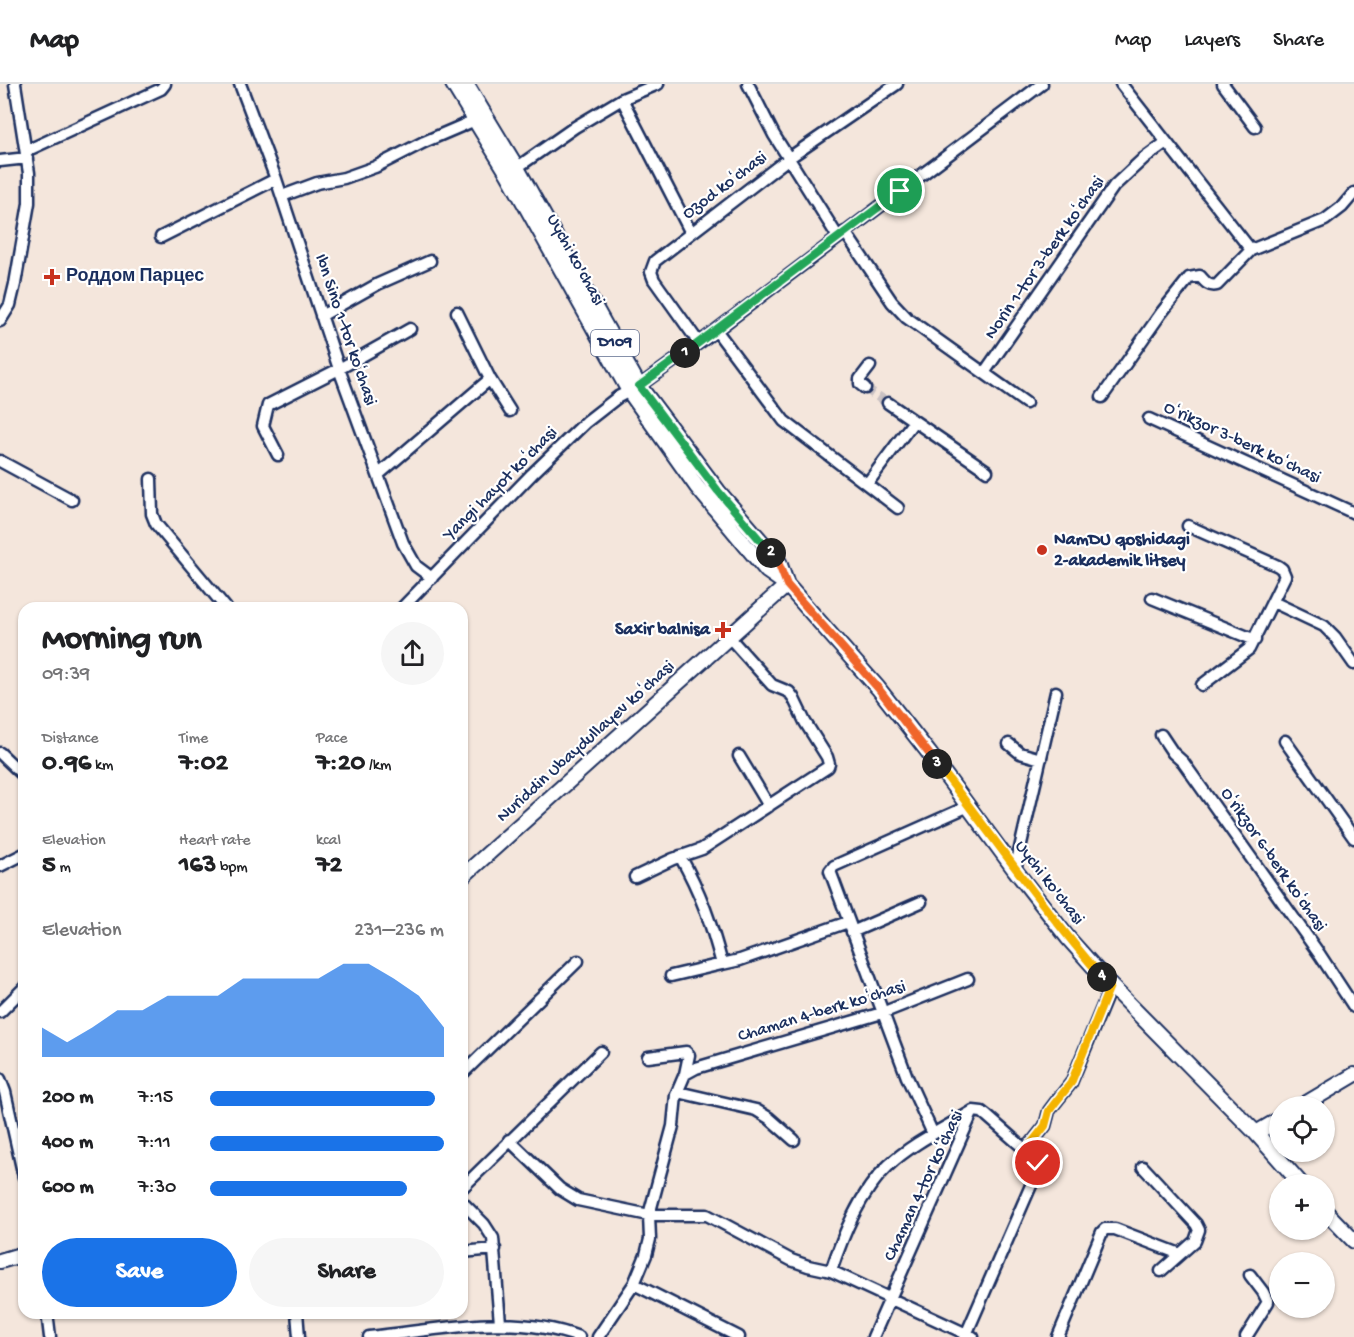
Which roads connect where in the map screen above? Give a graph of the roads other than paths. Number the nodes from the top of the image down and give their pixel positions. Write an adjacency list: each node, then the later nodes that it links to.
1 (15, 84): 16 (street)
2 (240, 84): 20 (street, Ibn Sino 1-tor koʻchasi)
3 (453, 84): 13 (main road, Uychi ko'chasi / D109)
4 (466, 84): 13 (main road, Uychi ko'chasi / D109)
5 (658, 84): 12 (street)
6 (748, 84): 17 (street)
7 (897, 84): 17 (street, Ozod koʻchasi)
8 (1042, 84): 24 (street, Yangi hayot koʻchasi)
9 (1121, 84): 15 (street)
10 (1223, 84): 14 (street)
11 (161, 86): 16 (street)
12 (622, 99): 19 (street); 23 (street)
13 (481, 118): 19 (main road, Uychi ko'chasi / D109); 22 (street)
14 (1255, 127)
15 (1165, 143): 26 (street); 36 (street, Norin 1-tor 3-berk koʻchasi)
16 (26, 155): 18 (street); 30 (street)
17 (789, 158): 23 (street, Ozod koʻchasi); 24 (street)
18 (0, 161)
19 (512, 171): 39 (main road, Uychi ko'chasi / D109)
20 (276, 179): 22 (street, Ibn Sino 1-tor koʻchasi); 25 (street)
21 (1354, 193): 26 (street)
22 (282, 196): 29 (street, Ibn Sino 1-tor koʻchasi)
23 (691, 234): 33 (street, Ozod koʻchasi)
24 (841, 234): 32 (street, Yangi hayot koʻchasi); 36 (street)
25 (161, 237)
26 (1251, 250): 40 (street)
27 (430, 261): 29 (street)
28 (457, 312): 37 (street)
29 (321, 316): 35 (street, Ibn Sino 1-tor koʻchasi)
30 (0, 321)
31 (410, 329): 35 (street)
32 (716, 330): 33 (street, Yangi hayot koʻchasi); 51 (street)
33 (699, 343): 39 (street, Yangi hayot koʻchasi)
34 (870, 366): 38 (street)
35 (339, 369): 46 (street); 49 (street, Ibn Sino 1-tor koʻchasi)
36 (984, 373): 42 (street)
37 (490, 380): 43 (street); 49 (street)
38 (865, 388)
39 (634, 389): 56 (street, Yangi hayot koʻchasi); 57 (main road, Uychi ko'chasi / D109)
40 (1102, 397)
41 (888, 403): 45 (street)
42 (1026, 403)
43 (510, 411)
44 (1149, 419): 54 (street, Oʻrikzor 3-berk koʻchasi)
45 (914, 421): 48 (street); 51 (street)
46 (278, 455)
47 (0, 461): 52 (street)
48 (987, 471)
49 (378, 475): 56 (street, Ibn Sino 1-tor koʻchasi)
50 (151, 479): 59 (street)
51 (867, 484): 53 (street)
52 (72, 500)
53 (898, 508)
54 (1354, 513)
55 (1188, 526): 61 (street)
56 (432, 578): 60 (street, Yangi hayot koʻchasi)
57 (787, 585): 62 (main road, Nuriddin Ubaydullayev koʻchasi); 75 (main road, Uychi ko'chasi / D109)
58 (1152, 598): 63 (street)
59 (221, 602)
60 (408, 602)
61 (1274, 602): 63 (street); 64 (street)
62 (729, 637): 74 (street); 81 (main road, Nuriddin Ubaydullayev koʻchasi)
63 (1255, 640): 65 (street)
64 (1354, 664)
65 (1202, 685)
66 (1056, 692): 72 (street)
67 (1161, 735): 91 (street, Oʻrikzor 6-berk koʻchasi)
68 (1286, 741): 76 (street)
69 (1009, 744): 72 (street)
70 (0, 753): 73 (street)
71 (739, 756): 74 (street)
72 (1041, 759): 80 (street)
73 (18, 770)
74 (769, 806): 77 (street)
75 (969, 806): 80 (main road, Uychi ko'chasi / D109); 84 (street)
76 (1354, 838)
77 (680, 856): 82 (street); 86 (street)
78 (18, 857): 79 (street)
79 (0, 866)
80 (1015, 870): 89 (main road, Uychi ko'chasi / D109)
81 (468, 872)
82 (635, 877)
83 (921, 902): 84 (street)
84 (850, 927): 86 (street); 93 (street)
85 (578, 961): 96 (street)
86 (722, 964): 87 (street)
87 (671, 976)
88 (968, 979): 93 (street, Chaman 4-berk koʻchasi)
89 (1110, 986): 104 (main road, Uychi ko'chasi / D109); 109 (street)
90 (18, 994): 92 (street)
91 (1354, 1007)
92 (0, 1012)
93 (882, 1013): 97 (street, Chaman 4-berk koʻchasi); 105 (street)
94 (601, 1052): 106 (street)
95 (648, 1057): 97 (street)
96 (468, 1068)
97 (685, 1074): 100 (street)
98 (1354, 1075): 101 (main road)
99 (0, 1079): 108 (street)
100 (678, 1092): 107 (street); 114 (street)
101 (1319, 1096)
102 (973, 1111): 105 (street); 109 (street, Chaman 4-tor koʻchasi); 126 (street, Chaman 4-tor koʻchasi)
103 (1269, 1125): 104 (main road)
104 (1256, 1133): 111 (main road, Uychi ko'chasi / D109)
105 (933, 1134): 122 (street)
106 (509, 1140): 112 (street); 114 (street)
107 (794, 1140)
108 (18, 1150)
109 (1026, 1150): 130 (street)
110 (1143, 1167): 119 (street)
111 (1292, 1174)
112 (468, 1182)
113 (468, 1208): 117 (street)
114 (649, 1215): 122 (street); 125 (street)
115 (1335, 1221): 116 (main road)
116 (1354, 1241)
117 (495, 1250): 118 (street); 129 (street)
118 (468, 1252)
119 (1180, 1254): 123 (street); 138 (street)
120 (18, 1256): 121 (main road)
121 (0, 1261)
122 (831, 1271): 126 (street)
123 (1161, 1271)
124 (1250, 1275): 139 (street)
125 (634, 1284): 135 (street); 136 (street)
126 (890, 1300): 130 (street); 137 (street, Chaman 4-tor koʻchasi)
127 (48, 1319): 131 (street)
128 (298, 1319): 132 (street)
129 (500, 1323): 133 (street); 134 (street)
130 (968, 1336)
131 (50, 1337)
132 (299, 1337)
133 (369, 1337)
134 (579, 1337)
135 (598, 1337)
136 (739, 1337)
137 (873, 1337)
138 (1058, 1337)
139 (1246, 1337)

